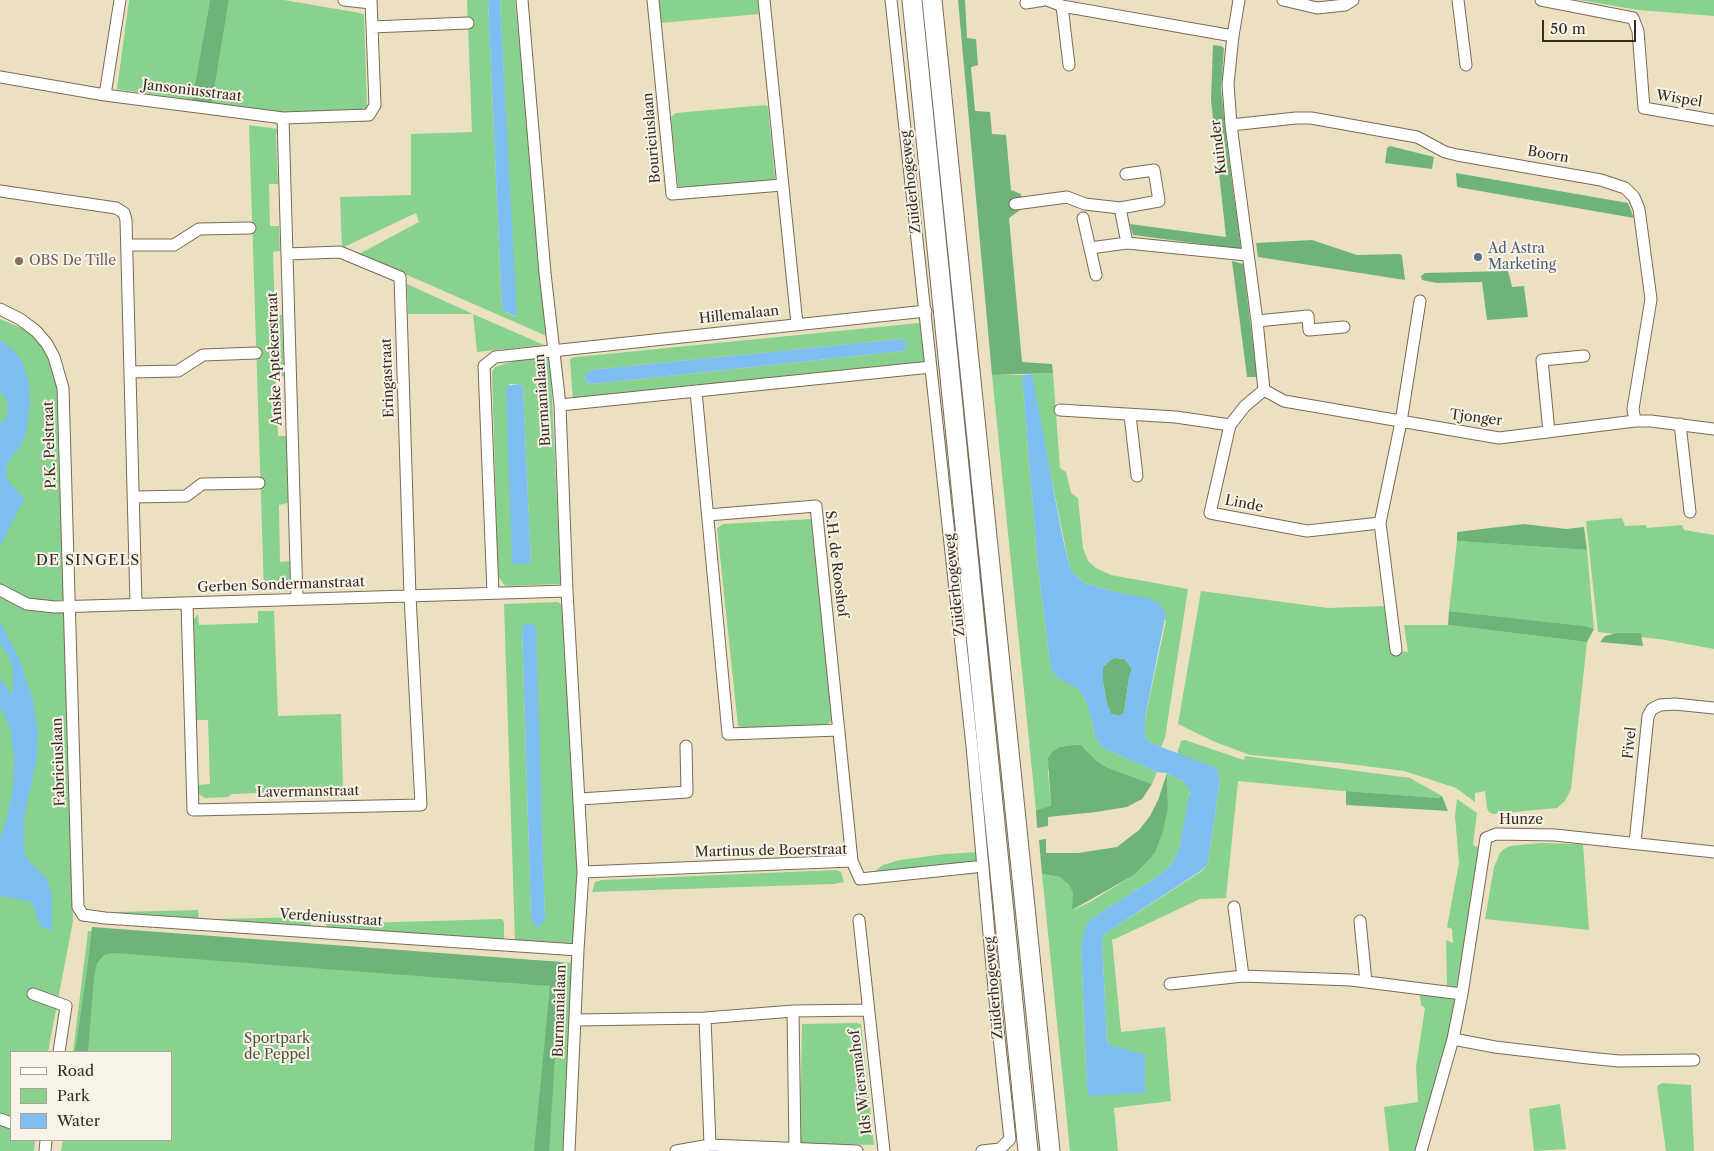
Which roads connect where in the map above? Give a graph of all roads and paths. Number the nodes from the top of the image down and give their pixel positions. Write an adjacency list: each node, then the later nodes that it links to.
1 (120, 0): 24 (street)
2 (344, 0): 15 (street)
3 (522, 0): 47 (street, Burmanialaan)
4 (653, 0): 29 (street, Bouriciuslaan)
5 (764, 0): 29 (street)
6 (891, 0): 43 (street, Zuiderhogeweg)
7 (912, 0): 111 (main road, Zuiderhogeweg)
8 (932, 0): 112 (main road)
9 (1045, 0): 16 (street); 17 (street)
10 (1239, 0): 20 (street, Kuinder)
11 (1283, 0): 12 (street)
12 (1353, 0)
13 (1458, 0): 21 (street)
14 (1542, 0): 26 (street, Wispel)
15 (371, 1): 19 (street)
16 (1026, 3)
17 (1062, 6): 20 (street); 22 (street)
18 (468, 23): 19 (street)
19 (372, 27): 25 (street, Jansoniusstraat)
20 (1233, 36): 27 (street, Kuinder)
21 (1466, 65)
22 (1069, 66)
23 (0, 77): 24 (street, Jansoniusstraat)
24 (105, 95): 25 (street, Jansoniusstraat)
25 (283, 118): 38 (street, Anske Aptekerstraat)
26 (1714, 120)
27 (1231, 125): 39 (street, Kuinder); 57 (street, Boorn)
28 (1126, 174): 32 (street)
29 (782, 185): 45 (street)
30 (0, 191): 36 (street)
31 (1015, 204): 32 (street)
32 (1120, 208): 35 (street)
33 (1083, 218): 37 (street)
34 (250, 228): 36 (street)
35 (1127, 243): 37 (street); 39 (street)
36 (127, 245): 51 (street)
37 (1090, 248): 40 (street)
38 (287, 254): 72 (street, Eringastraat); 73 (street, Anske Aptekerstraat)
39 (1248, 255): 44 (street, Kuinder)
40 (1096, 275)
41 (1420, 301): 58 (street)
42 (0, 309): 76 (street, P.K. Pelstraat)
43 (926, 311): 45 (street, Hillemalaan); 50 (street, Zuiderhogeweg)
44 (1257, 321): 46 (street); 52 (street, Kuinder)
45 (797, 324): 47 (street, Hillemalaan)
46 (1344, 327)
47 (554, 350): 54 (street, Burmanialaan); 71 (street)
48 (256, 353): 51 (street)
49 (1584, 356): 62 (street)
50 (931, 366): 53 (street); 110 (street, Zuiderhogeweg)
51 (130, 372): 65 (street)
52 (1264, 390): 58 (street, Tjonger); 60 (street, Linde)
53 (696, 391): 54 (street); 67 (street)
54 (560, 405): 70 (street, Burmanialaan)
55 (1060, 410): 56 (street)
56 (1130, 415): 60 (street); 63 (street)
57 (1636, 421): 59 (street, Tjonger); 62 (street, Tjonger)
58 (1401, 422): 62 (street, Tjonger); 68 (street)
59 (1680, 424): 61 (street, Tjonger); 66 (street)
60 (1230, 425): 68 (street, Linde)
61 (1714, 429)
62 (1549, 432)
63 (1137, 476)
64 (259, 483): 65 (street)
65 (134, 497): 75 (street)
66 (1690, 512)
67 (708, 515): 79 (street); 79 (street, S.H. de Rooshof)
68 (1380, 523): 77 (street)
69 (0, 590): 76 (street, Gerben Sondermanstraat)
70 (567, 591): 71 (street, Gerben Sondermanstraat); 81 (street, Burmanialaan)
71 (493, 593): 72 (street, Gerben Sondermanstraat)
72 (410, 596): 73 (street, Gerben Sondermanstraat); 74 (street, Lavermanstraat)
73 (297, 600): 74 (street, Gerben Sondermanstraat)
74 (186, 603): 75 (street, Gerben Sondermanstraat)
75 (136, 604): 76 (street, Gerben Sondermanstraat)
76 (70, 607): 88 (street, Fabriciuslaan)
77 (1396, 650)
78 (1714, 708): 82 (street, Fivel)
79 (839, 730): 84 (street, S.H. de Rooshof)
80 (686, 746): 81 (street)
81 (580, 799): 86 (street, Burmanialaan)
82 (1635, 843): 83 (street, Hunze); 96 (street, Hunze)
83 (1714, 852)
84 (852, 861): 85 (street, Martinus de Boerstraat); 86 (street, Martinus de Boerstraat)
85 (974, 867)
86 (583, 872): 91 (street, Burmanialaan)
87 (1234, 907): 92 (street)
88 (83, 915): 91 (street, Verdeniusstraat)
89 (859, 920): 97 (street, Ids Wiersmahof)
90 (1360, 921): 93 (street)
91 (578, 950): 100 (street, Burmanialaan)
92 (1243, 976): 93 (street); 94 (street)
93 (1366, 982): 96 (street)
94 (1170, 984)
95 (33, 994): 102 (street)
96 (1462, 994): 101 (street, Hunze)
97 (868, 1010): 98 (street, Ids Wiersmahof); 109 (street, Ids Wiersmahof)
98 (793, 1011): 99 (street, Ids Wiersmahof); 105 (street)
99 (705, 1018): 100 (street, Ids Wiersmahof); 104 (street)
100 (576, 1020): 106 (street, Burmanialaan)
101 (1453, 1039): 103 (street); 113 (street, Hunze)
102 (59, 1051)
103 (1694, 1060)
104 (710, 1145): 105 (street, Ids Wiersmahof); 107 (street, Ids Wiersmahof)
105 (794, 1148): 108 (street, Ids Wiersmahof)
106 (569, 1151)
107 (676, 1151)
108 (857, 1151)
109 (884, 1151)
110 (982, 1151)
111 (1028, 1151)
112 (1050, 1151)
113 (1421, 1151)

